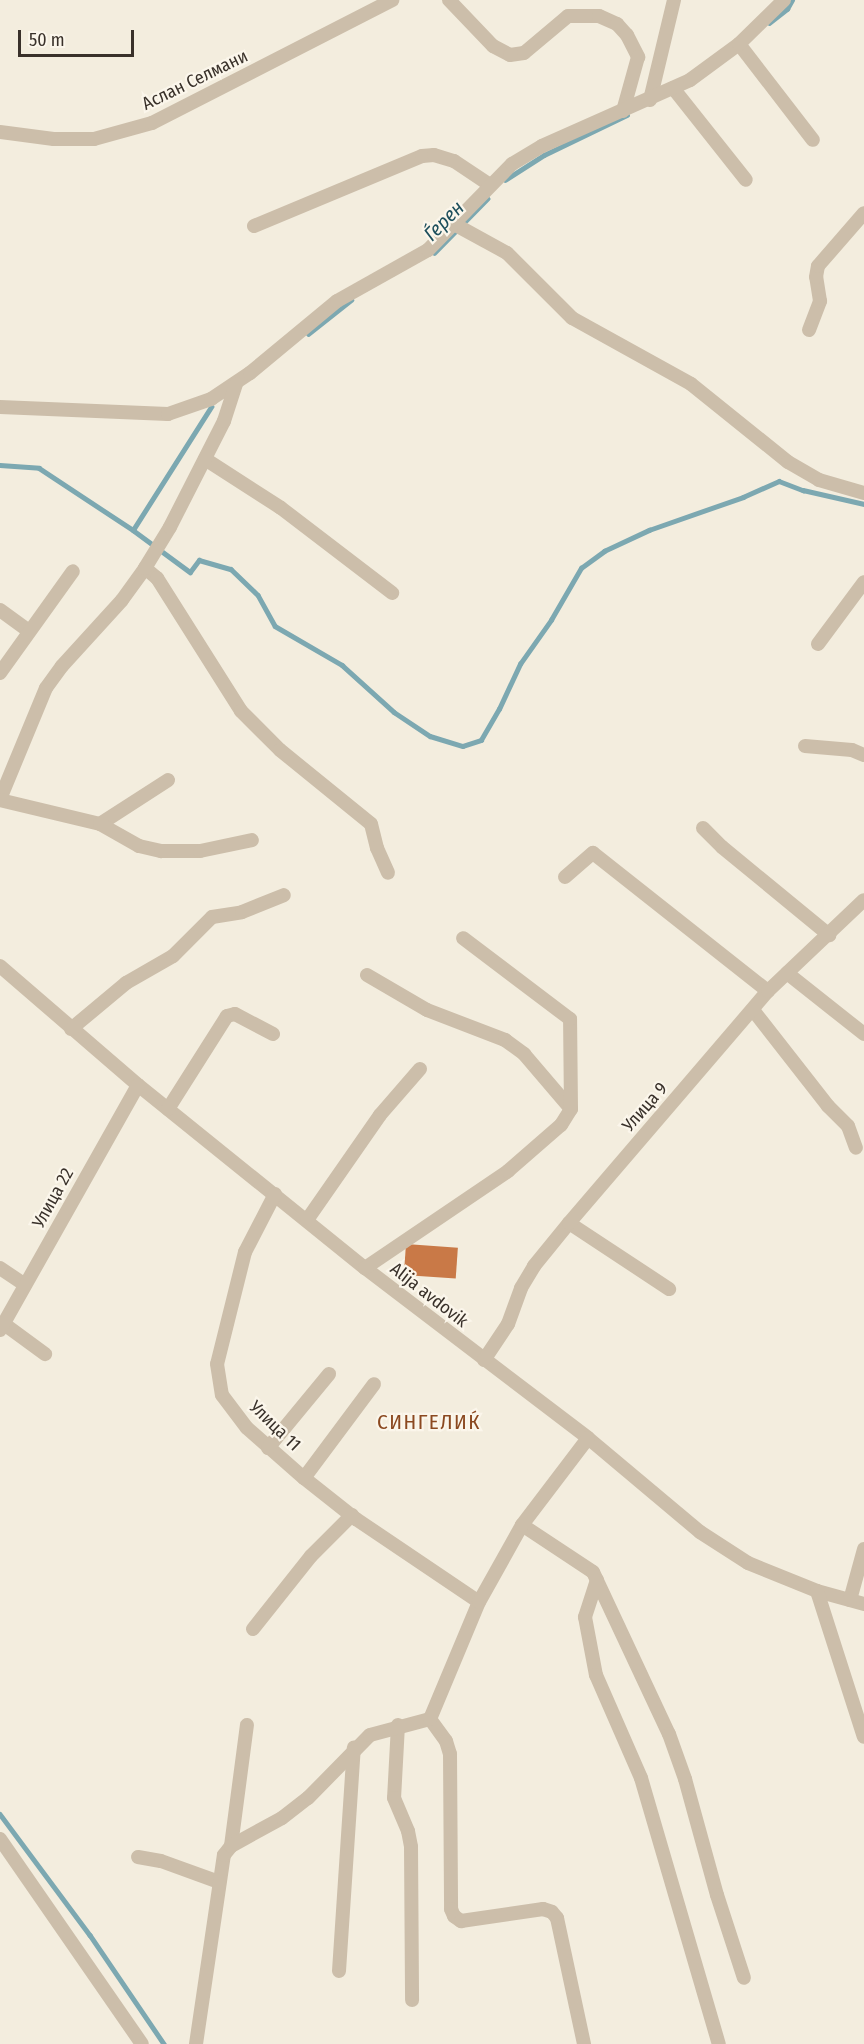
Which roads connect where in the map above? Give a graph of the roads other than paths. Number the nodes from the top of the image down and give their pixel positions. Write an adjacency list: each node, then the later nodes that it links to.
1 (392, 0): 9 (street, Аслан Селмани)
2 (449, 0): 8 (street)
3 (674, 0): 7 (street)
4 (784, 0): 5 (street)
5 (739, 44): 6 (street); 10 (street)
6 (673, 88): 7 (street); 11 (street)
7 (650, 100): 8 (street)
8 (623, 111): 12 (street)
9 (0, 132)
10 (813, 140)
11 (746, 180)
12 (490, 185): 14 (street); 15 (street)
13 (864, 213): 16 (street)
14 (454, 224): 17 (street); 20 (street)
15 (254, 226)
16 (809, 330)
17 (236, 384): 18 (street); 19 (street)
18 (0, 407)
19 (205, 459): 21 (street); 24 (street)
20 (864, 493)
21 (149, 562): 32 (street); 36 (street)
22 (73, 571): 26 (street)
23 (864, 582): 27 (street)
24 (392, 593)
25 (0, 610): 26 (street)
26 (28, 630): 28 (street)
27 (818, 644)
28 (0, 673)
29 (805, 746): 30 (street)
30 (864, 755)
31 (168, 780): 33 (street)
32 (0, 800): 33 (street)
33 (100, 824): 35 (street)
34 (703, 828): 40 (street)
35 (252, 840)
36 (388, 873)
37 (565, 877): 45 (street)
38 (284, 895): 47 (street)
39 (864, 900): 40 (street, Улица 9)
40 (829, 935): 43 (street, Улица 9)
41 (463, 938): 53 (street)
42 (0, 966): 47 (street, Alija avdovik)
43 (787, 974): 45 (street, Улица 9); 49 (street)
44 (367, 975): 53 (street)
45 (768, 991): 46 (street, Улица 9)
46 (753, 1010): 54 (street); 57 (street, Улица 9)
47 (71, 1029): 51 (street, Alija avdovik)
48 (273, 1034): 52 (street)
49 (864, 1034)
50 (420, 1069): 56 (street)
51 (138, 1085): 52 (street, Alija avdovik); 60 (street, Улица 22)
52 (168, 1109): 55 (street, Alija avdovik)
53 (571, 1109): 59 (street)
54 (856, 1148)
55 (275, 1194): 56 (street, Alija avdovik); 68 (street, Улица 11)
56 (307, 1220): 59 (street, Alija avdovik)
57 (569, 1223): 61 (street); 64 (street, Улица 9)
58 (0, 1268): 60 (street)
59 (365, 1268): 64 (street, Alija avdovik)
60 (25, 1286): 62 (street, Улица 22)
61 (669, 1288)
62 (2, 1327): 63 (street)
63 (45, 1354)
64 (484, 1360): 67 (street, Alija avdovik)
65 (329, 1374): 68 (street)
66 (374, 1384): 69 (street)
67 (588, 1438): 71 (street); 74 (street, Alija avdovik)
68 (268, 1448): 69 (street, Улица 11)
69 (304, 1478): 70 (street, Улица 11)
70 (352, 1515): 75 (street, Улица 11); 77 (street)
71 (522, 1525): 73 (street); 75 (street)
72 (864, 1549): 76 (street)
73 (597, 1580): 88 (street); 93 (street)
74 (817, 1591): 76 (street, Alija avdovik); 81 (street)
75 (479, 1602): 78 (street)
76 (857, 1602)
77 (253, 1629)
78 (430, 1719): 80 (street); 92 (street)
79 (247, 1725): 84 (street)
80 (399, 1725): 82 (street); 89 (street)
81 (864, 1737)
82 (354, 1748): 84 (street); 87 (street)
83 (0, 1839): 90 (street)
84 (231, 1846): 86 (street)
85 (138, 1857): 86 (street)
86 (219, 1882): 91 (street)
87 (339, 1971)
88 (744, 1978)
89 (412, 2000)
90 (142, 2044)
91 (196, 2044)
92 (584, 2044)
93 (719, 2044)

